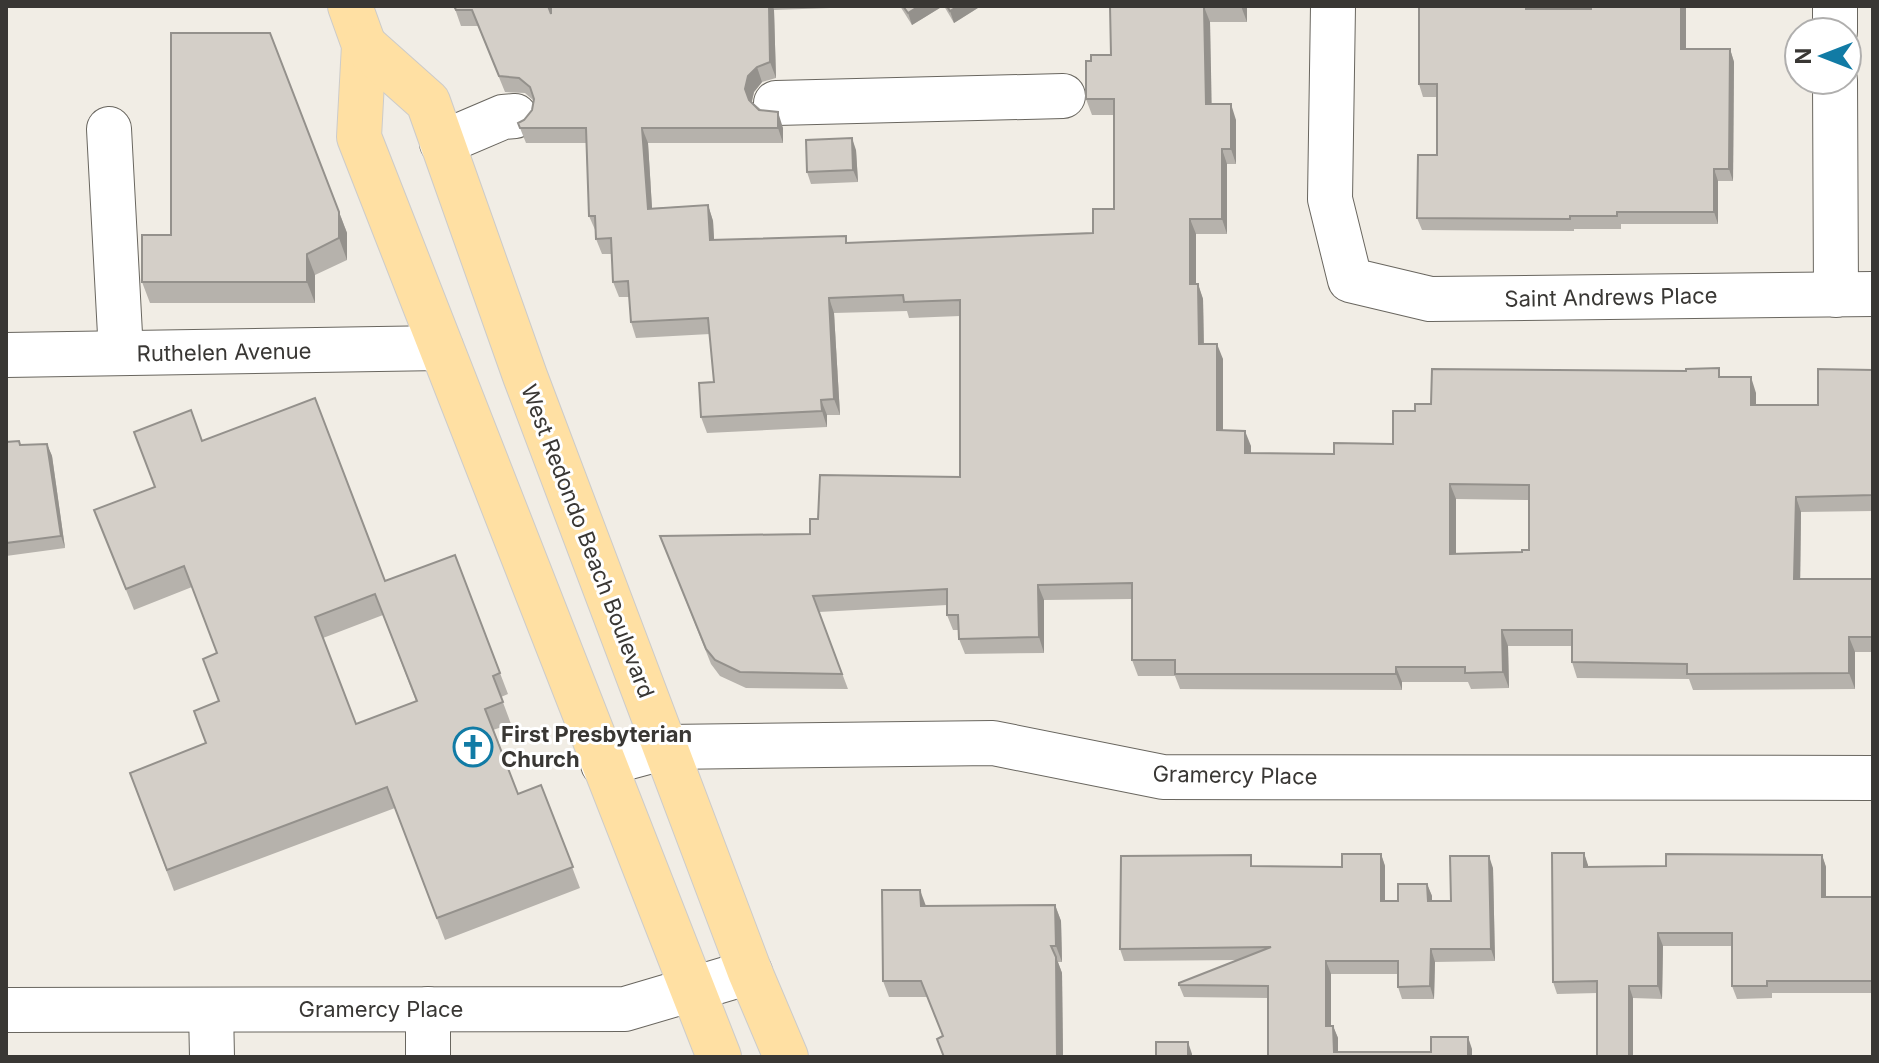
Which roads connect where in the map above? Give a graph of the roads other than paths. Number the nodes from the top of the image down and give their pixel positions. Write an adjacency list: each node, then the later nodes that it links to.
1 (1333, 6): 9 (street, Saint Andrews Place)
2 (357, 25): 8 (main road, West Redondo Beach Boulevard); 10 (main road, West Redondo Beach Boulevard)
3 (1063, 96): 5 (street)
4 (1836, 96): 9 (street)
5 (776, 103)
6 (515, 116): 8 (street)
7 (109, 129): 11 (street)
8 (442, 143): 13 (main road, West Redondo Beach Boulevard)
9 (1855, 294)
10 (441, 348): 11 (street, Ruthelen Avenue); 14 (main road, West Redondo Beach Boulevard)
11 (121, 353): 12 (street, Ruthelen Avenue)
12 (6, 355)
13 (666, 747): 14 (street, Gramercy Place); 15 (street, Gramercy Place); 16 (main road, West Redondo Beach Boulevard)
14 (603, 764): 17 (main road, West Redondo Beach Boulevard)
15 (1873, 778)
16 (750, 972): 17 (street, Gramercy Place); 24 (main road, West Redondo Beach Boulevard)
17 (692, 989): 18 (street, Gramercy Place); 23 (main road, West Redondo Beach Boulevard)
18 (428, 1009): 20 (street, Gramercy Place); 22 (street)
19 (6, 1010): 20 (street, Gramercy Place)
20 (211, 1010): 21 (street)
21 (212, 1057)
22 (428, 1057)
23 (719, 1057)
24 (786, 1057)

